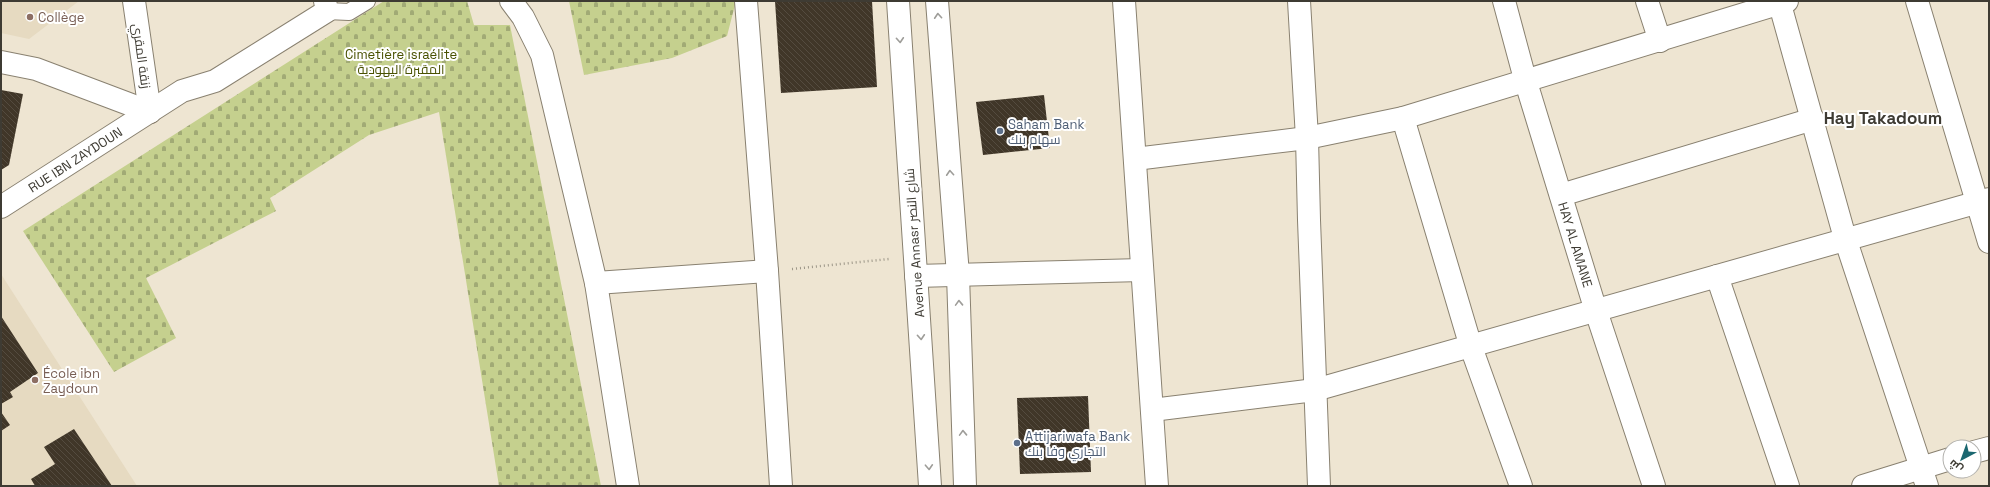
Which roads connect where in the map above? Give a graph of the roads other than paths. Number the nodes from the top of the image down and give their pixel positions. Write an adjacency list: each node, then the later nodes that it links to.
1 (134, 1): 17 (street, زنقة المقري)
2 (367, 1): 13 (lane)
3 (511, 1): 32 (street)
4 (746, 1): 29 (street)
5 (898, 1): 27 (street, Avenue Annasr شارع النصر, one-way to 27)
6 (937, 1): 30 (street, one-way to 6)
7 (1124, 1): 21 (street)
8 (1299, 1): 20 (street)
9 (1504, 1): 16 (street, HAY AL AMANE)
10 (1647, 1): 14 (street)
11 (1917, 1): 23 (street)
12 (1782, 2): 14 (street); 19 (street)
13 (326, 6): 17 (street, RUE IBN ZAYDOUN)
14 (1660, 41): 16 (street)
15 (1, 62): 17 (street)
16 (1526, 80): 18 (street); 22 (street, HAY AL AMANE)
17 (150, 112): 24 (street, RUE IBN ZAYDOUN)
18 (1403, 118): 20 (street); 34 (street)
19 (1812, 120): 22 (street); 25 (street)
20 (1307, 138): 21 (street); 35 (street)
21 (1135, 159): 28 (street)
22 (1561, 195): 33 (street, HAY AL AMANE)
23 (1982, 201): 25 (street); 26 (street)
24 (1, 207)
25 (1845, 238): 31 (street); 38 (street)
26 (1989, 242)
27 (916, 266): 30 (street); 41 (street, Avenue Annasr شارع النصر, one-way to 41)
28 (1142, 270): 30 (street); 36 (street)
29 (768, 271): 32 (street); 40 (street)
30 (958, 275): 42 (street, one-way to 30)
31 (1717, 276): 33 (street); 47 (street)
32 (596, 283): 39 (street)
33 (1596, 311): 34 (street); 46 (street, HAY AL AMANE)
34 (1471, 347): 35 (street); 45 (street)
35 (1315, 390): 36 (street); 44 (street)
36 (1152, 410): 43 (street)
37 (1942, 465): 38 (street)
38 (1924, 477): 48 (street)
39 (628, 486)
40 (781, 486)
41 (930, 486)
42 (965, 486)
43 (1157, 486)
44 (1319, 486)
45 (1521, 486)
46 (1654, 486)
47 (1788, 486)
48 (1863, 486)

